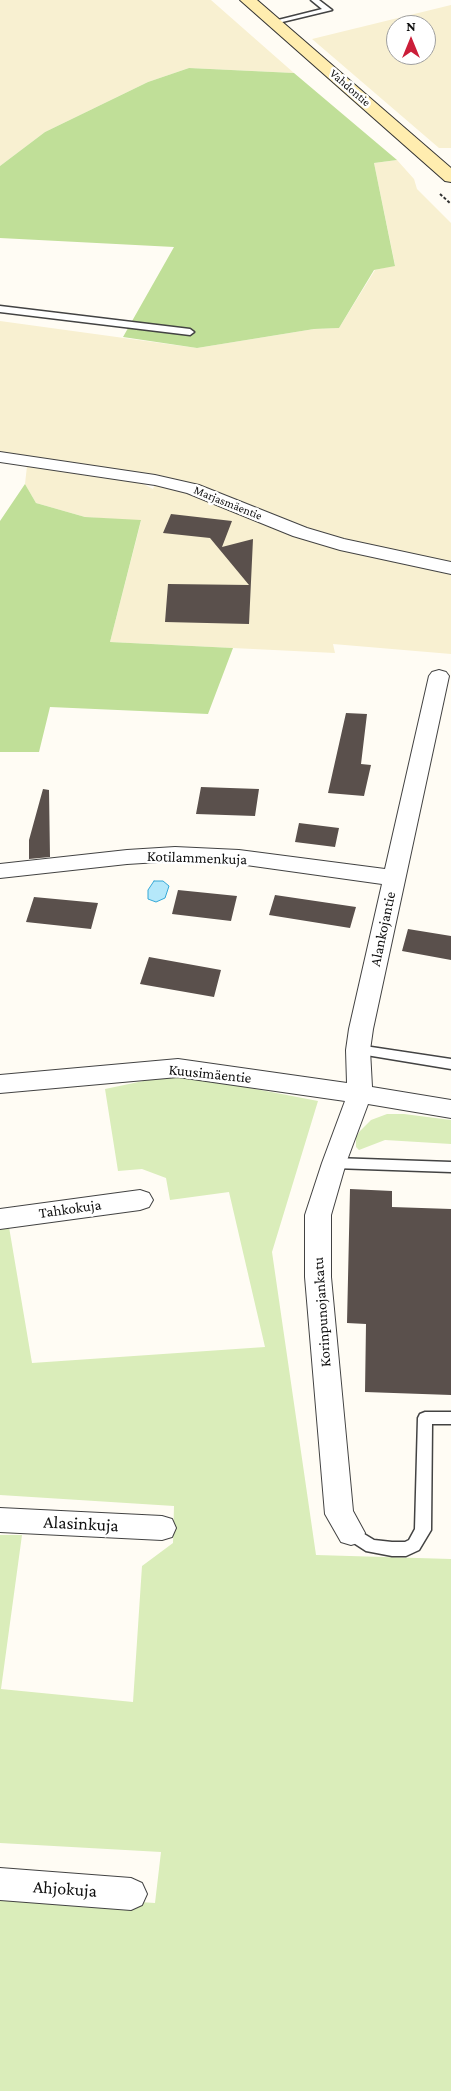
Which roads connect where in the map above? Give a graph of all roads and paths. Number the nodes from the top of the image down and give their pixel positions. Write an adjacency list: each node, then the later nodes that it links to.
1 (248, 0): 3 (main road, Vahdontie)
2 (314, 0): 3 (lane)
3 (274, 22): 4 (main road, Vahdontie)
4 (451, 177)
5 (0, 309): 6 (lane)
6 (190, 332)
7 (0, 457): 8 (street, Marjasmäentie)
8 (451, 568)
9 (439, 676): 11 (street, Alankojantie)
10 (0, 871): 11 (street, Kotilammenkuja)
11 (394, 878): 12 (street, Alankojantie)
12 (358, 1050): 13 (lane); 15 (street, Alankojantie)
13 (451, 1064)
14 (0, 1084): 15 (street, Kuusimäentie)
15 (360, 1094): 16 (street); 17 (street, Korinpunojankatu)
16 (451, 1109)
17 (334, 1163): 18 (lane); 24 (street, Korinpunojankatu)
18 (451, 1167)
19 (140, 1200): 20 (street, Tahkokuja)
20 (0, 1218)
21 (451, 1418): 24 (lane)
22 (0, 1520): 23 (street, Alasinkuja)
23 (162, 1528)
24 (351, 1533)
25 (0, 1884): 26 (street, Ahjokuja)
26 (131, 1894)

